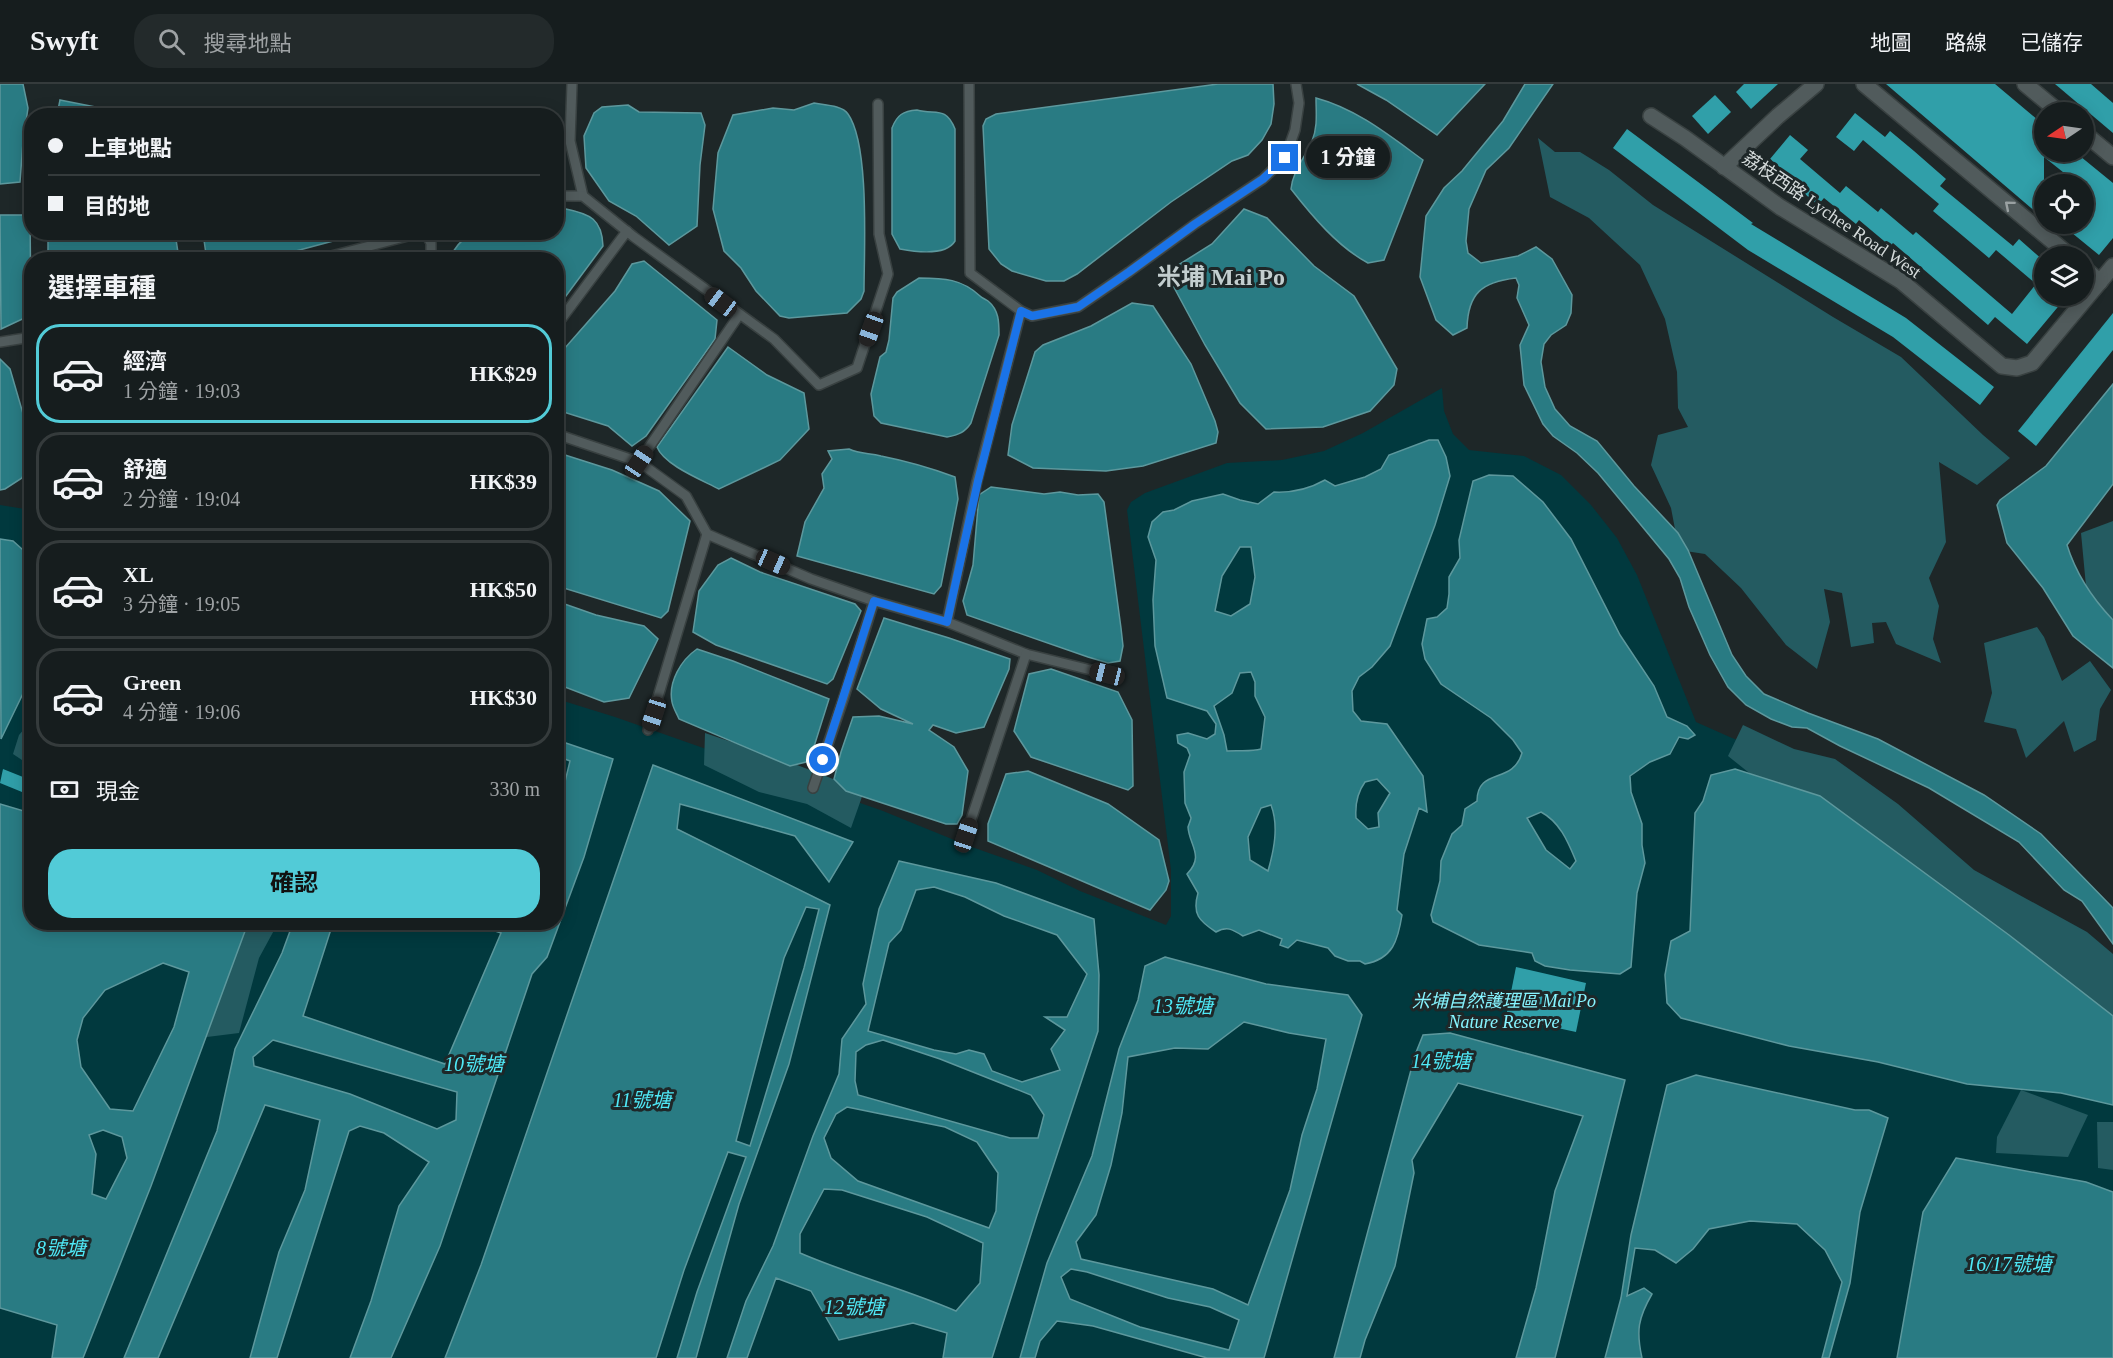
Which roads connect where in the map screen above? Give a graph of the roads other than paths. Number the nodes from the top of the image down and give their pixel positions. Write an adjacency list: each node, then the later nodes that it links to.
1 (572, 84): 14 (lane)
2 (969, 84): 22 (lane)
3 (1296, 84): 22 (lane)
4 (1816, 84): 12 (street)
5 (1864, 84): 17 (street, one-way to 5)
6 (2025, 84): 7 (street)
7 (2047, 102)
8 (878, 104): 24 (lane)
9 (1650, 116): 12 (street, 荔枝西路 Lychee Road West)
10 (2094, 141): 11 (street)
11 (2113, 157)
12 (1724, 167): 21 (street, 荔枝西路 Lychee Road West)
13 (564, 196): 14 (lane)
14 (583, 196): 15 (lane)
15 (627, 231): 23 (lane); 24 (lane)
16 (393, 240): 18 (lane)
17 (2058, 246)
18 (347, 252)
19 (2113, 266): 21 (street)
20 (2094, 277): 21 (street)
21 (2100, 282)
22 (1021, 311): 31 (lane)
23 (564, 315)
24 (739, 315): 28 (lane)
25 (24, 338): 26 (lane)
26 (0, 342)
27 (564, 437): 28 (lane)
28 (639, 462): 29 (lane)
29 (707, 534): 30 (lane); 34 (lane)
30 (874, 601): 31 (lane); 35 (lane)
31 (947, 622): 32 (lane)
32 (1026, 654): 33 (lane); 36 (lane)
33 (1107, 674)
34 (648, 730)
35 (813, 788)
36 (964, 841)

